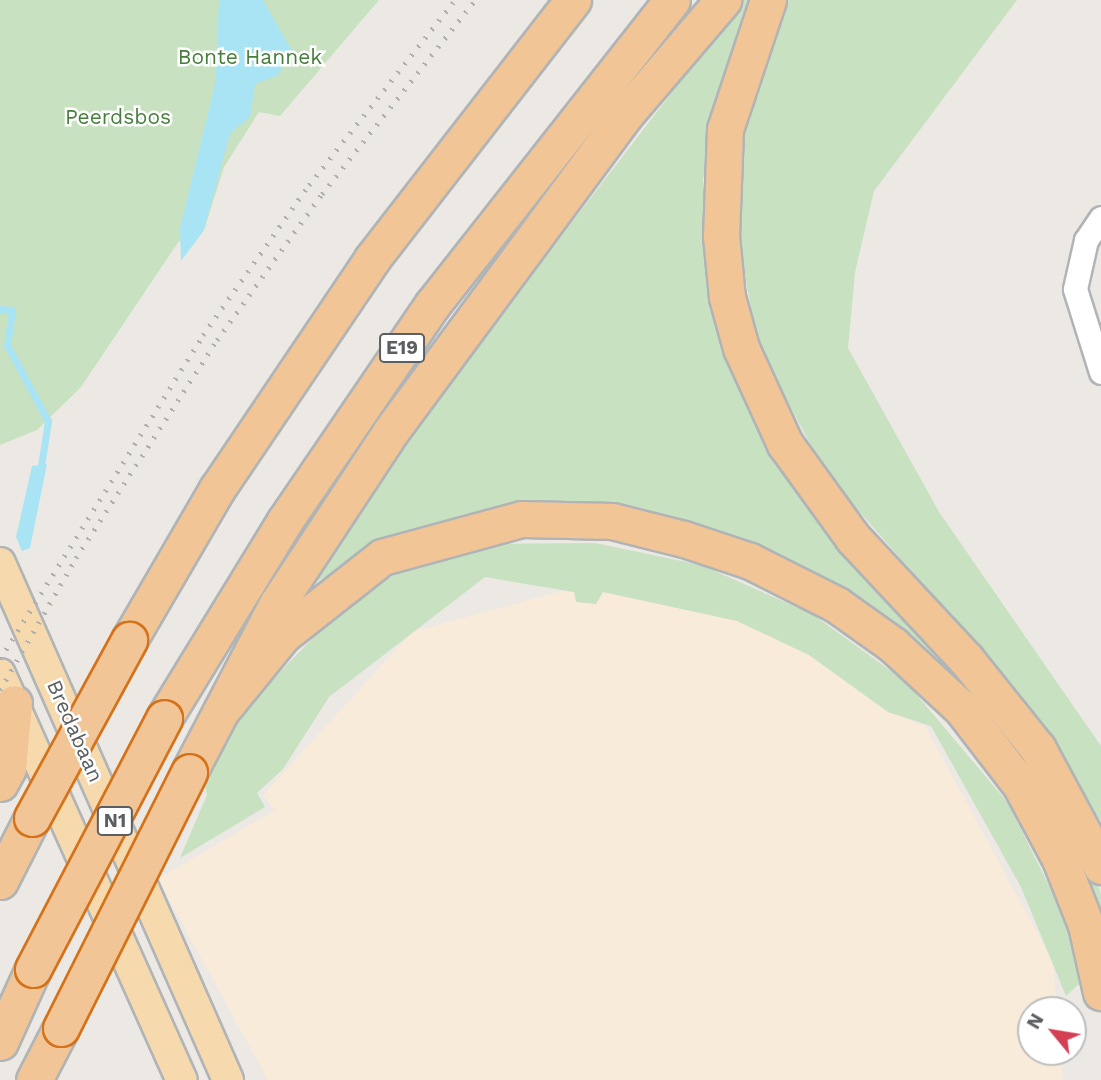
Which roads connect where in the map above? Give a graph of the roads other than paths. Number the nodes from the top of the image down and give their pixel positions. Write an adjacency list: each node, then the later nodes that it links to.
1 (573, 0): 12 (highway, bridge)
2 (672, 0): 16 (highway, E19, bridge)
3 (723, 0): 9 (highway)
4 (768, 0): 11 (highway)
5 (1101, 218): 6 (street)
6 (1101, 372)
7 (0, 563): 13 (main road, Bredabaan / N1)
8 (7, 689): 10 (highway); 14 (main road, N1)
9 (221, 711): 15 (highway); 17 (highway, bridge)
10 (0, 783)
11 (1101, 866)
12 (0, 881)
13 (150, 899): 14 (street); 19 (main road, Bredabaan / N1)
14 (107, 920): 18 (main road, N1)
15 (1101, 992)
16 (0, 1042)
17 (34, 1080)
18 (181, 1080)
19 (228, 1080)

